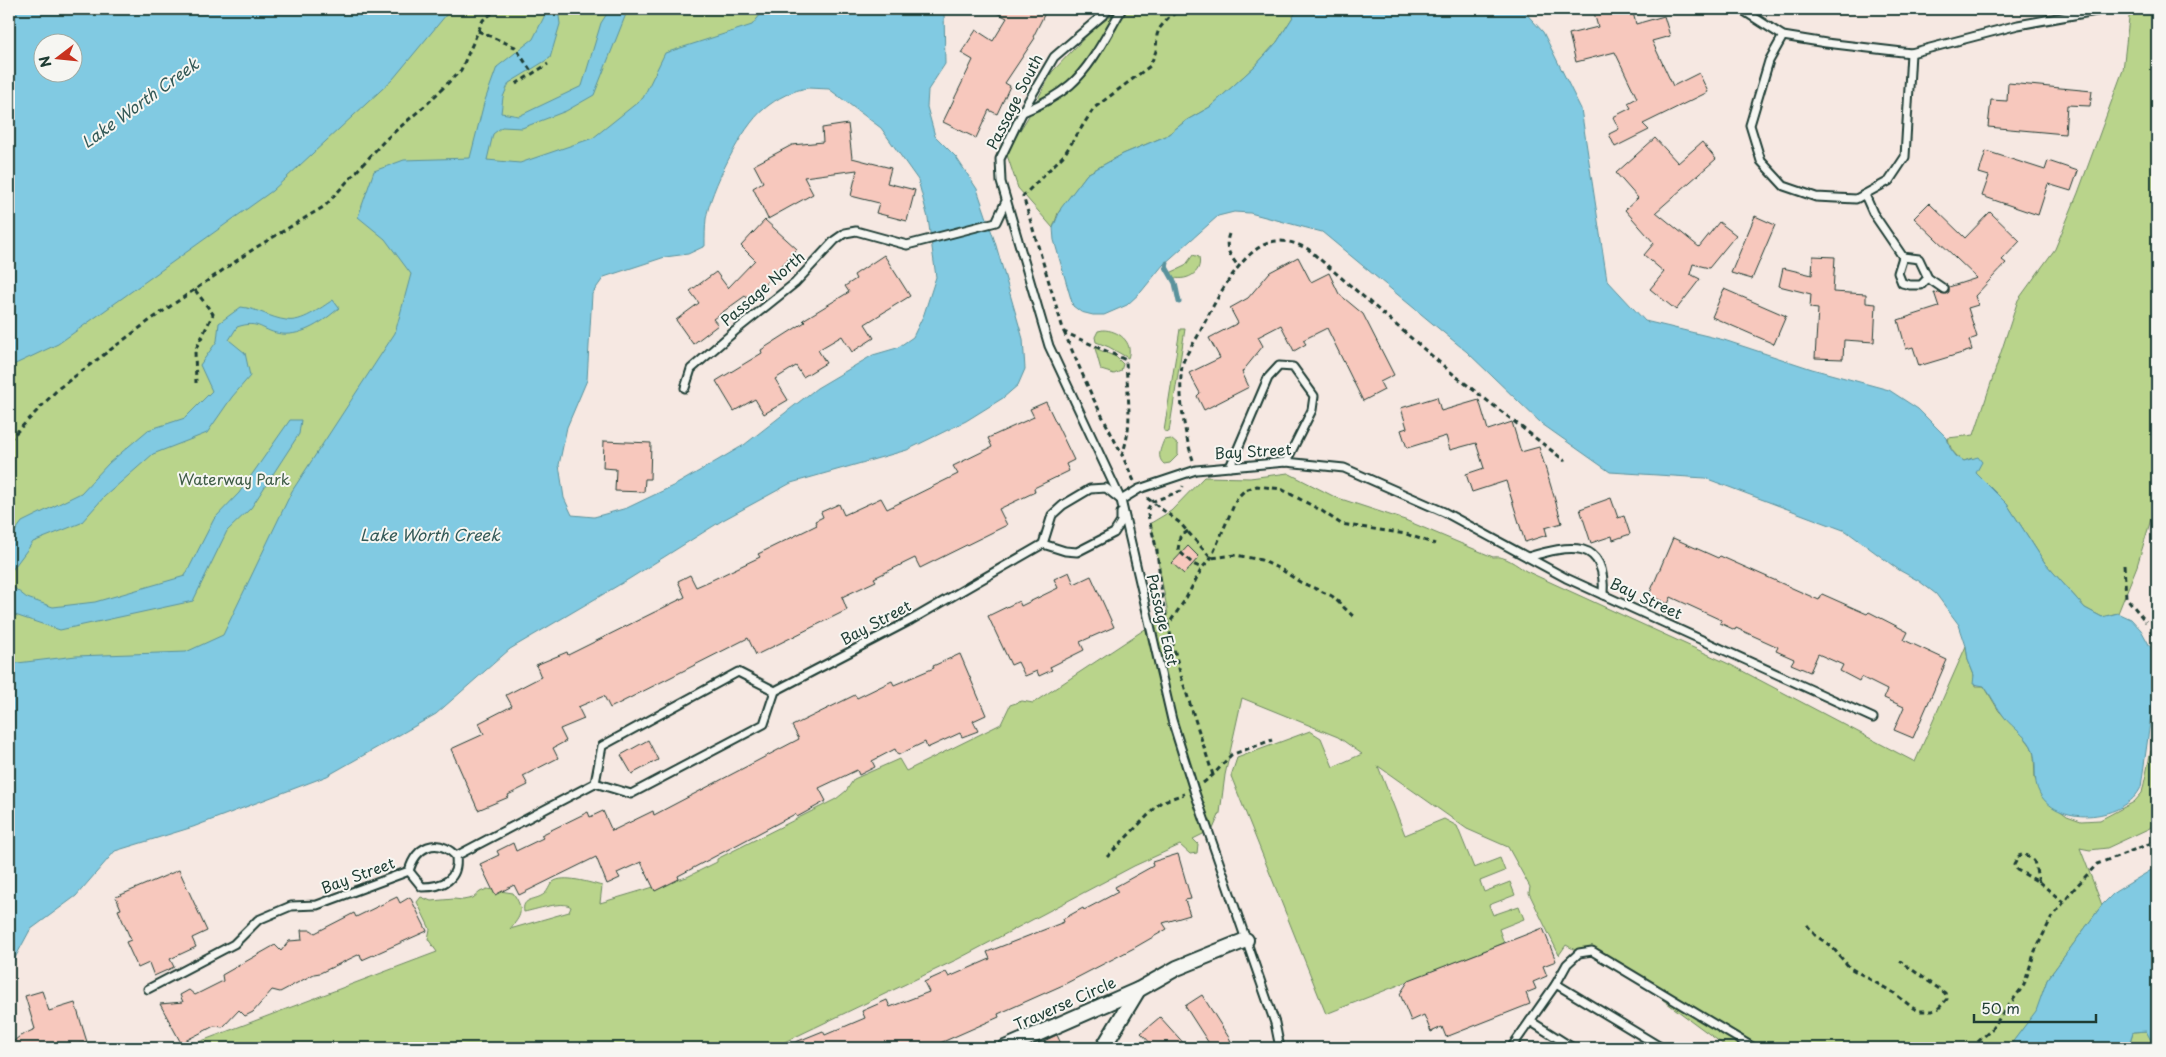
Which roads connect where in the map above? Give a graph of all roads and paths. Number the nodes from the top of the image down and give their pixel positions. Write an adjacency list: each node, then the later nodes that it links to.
1 (498, 9): 7 (path)
2 (1110, 9): 13 (lane, Passage South)
3 (1122, 9): 13 (lane)
4 (1181, 9): 22 (path)
5 (1740, 9): 8 (lane)
6 (2107, 9): 9 (lane)
7 (478, 31): 11 (path); 21 (path)
8 (1783, 36): 9 (lane); 14 (lane)
9 (1911, 53): 14 (lane)
10 (548, 64): 11 (path)
11 (532, 73): 12 (path)
12 (516, 84)
13 (1023, 112): 15 (lane, Passage South)
14 (1865, 195): 17 (lane)
15 (1006, 203): 24 (lane, Passage North); 33 (lane, Passage East)
16 (1229, 234): 18 (path)
17 (1903, 257): 19 (lane); 19 (lane)
18 (1239, 267): 27 (path); 30 (path)
19 (1928, 278): 20 (lane)
20 (1944, 289)
21 (195, 290): 23 (path); 25 (path)
22 (1064, 332): 26 (path); 26 (path)
23 (196, 383)
24 (685, 388)
25 (9, 440)
26 (1122, 455): 32 (path)
27 (1565, 461)
28 (1286, 462): 29 (lane, Bay Street); 29 (lane); 38 (lane, Bay Street)
29 (1230, 467): 30 (lane, Bay Street)
30 (1196, 470): 31 (lane, Bay Street)
31 (1184, 474): 32 (lane, Bay Street); 34 (path)
32 (1139, 489): 33 (lane, Bay Street); 34 (path)
33 (1121, 500): 36 (lane); 36 (lane); 56 (lane, Passage East)
34 (1151, 502): 35 (path); 44 (path)
35 (1188, 531): 39 (path); 41 (path)
36 (1043, 544): 46 (lane, Bay Street)
37 (1435, 544): 39 (path)
38 (1528, 557): 42 (lane, Bay Street); 42 (lane)
39 (1211, 558): 41 (path); 43 (path)
40 (2124, 565): 45 (path)
41 (1202, 568): 44 (path)
42 (1603, 595): 47 (lane, Bay Street)
43 (1356, 619)
44 (1168, 625): 48 (path)
45 (2157, 641)
46 (775, 691): 49 (lane); 49 (lane)
47 (1873, 718)
48 (1213, 775)
49 (595, 783): 51 (lane)
50 (2157, 841): 54 (path)
51 (456, 856): 52 (lane, Bay Street); 52 (lane)
52 (409, 872): 59 (lane, Bay Street)
53 (2039, 882): 53 (path); 54 (path)
54 (2064, 902): 71 (path)
55 (1807, 925): 57 (path)
56 (1246, 940): 60 (street, Traverse Circle); 66 (lane, Passage East)
57 (1900, 961)
58 (1556, 984): 61 (lane); 69 (lane); 70 (lane)
59 (148, 989)
60 (1138, 990): 64 (street, Traverse Circle); 65 (street, Traverse Circle)
61 (1530, 1022): 67 (lane); 68 (lane)
62 (358, 1048): 63 (path)
63 (399, 1048)
64 (1005, 1048)
65 (1103, 1048)
66 (1280, 1048)
67 (1511, 1048)
68 (1573, 1048)
69 (1662, 1048)
70 (1754, 1048)
71 (1971, 1048)

